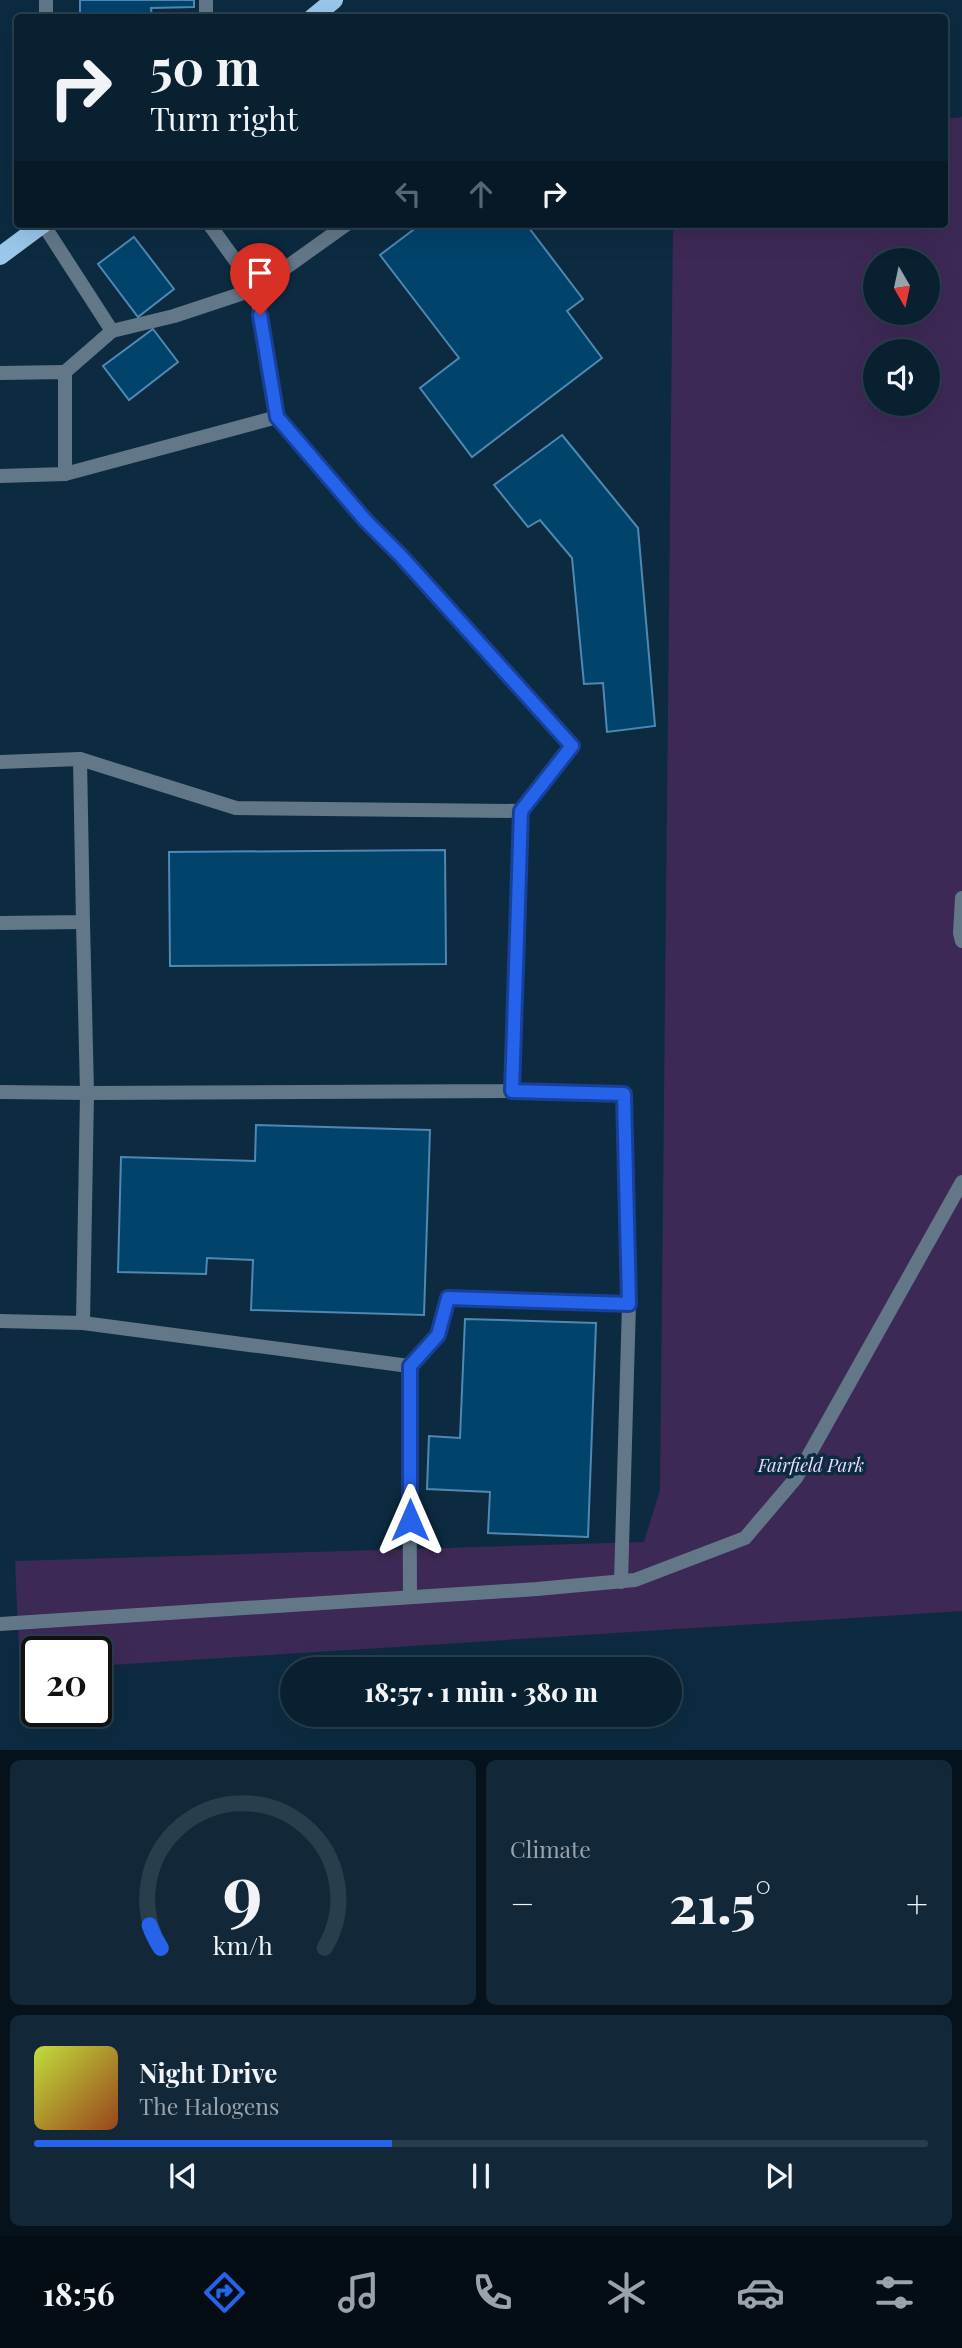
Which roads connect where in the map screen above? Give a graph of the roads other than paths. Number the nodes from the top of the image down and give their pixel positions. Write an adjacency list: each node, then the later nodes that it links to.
1 (334, 0): 2 (main road)
2 (317, 14)
3 (38, 228): 7 (main road)
4 (46, 228): 9 (lane)
5 (212, 228): 8 (lane)
6 (341, 228): 8 (lane)
7 (0, 256)
8 (256, 289): 9 (lane); 12 (lane)
9 (113, 331): 11 (lane)
10 (0, 373): 11 (lane)
11 (65, 373): 13 (lane)
12 (277, 417): 13 (lane); 17 (lane)
13 (65, 474): 14 (lane)
14 (0, 476)
15 (80, 759): 16 (lane); 17 (lane); 19 (lane)
16 (0, 762)
17 (521, 811): 22 (lane)
18 (962, 898): 21 (lane)
19 (83, 922): 20 (lane); 24 (lane)
20 (0, 923)
21 (962, 941)
22 (512, 1091): 24 (lane); 26 (lane)
23 (0, 1092): 24 (lane)
24 (87, 1093): 28 (lane)
25 (962, 1182): 30 (lane)
26 (629, 1304): 29 (lane); 30 (lane)
27 (0, 1321): 28 (lane)
28 (83, 1323): 29 (lane)
29 (410, 1366): 31 (lane)
30 (621, 1582): 31 (lane)
31 (410, 1597): 32 (lane)
32 (0, 1623)

